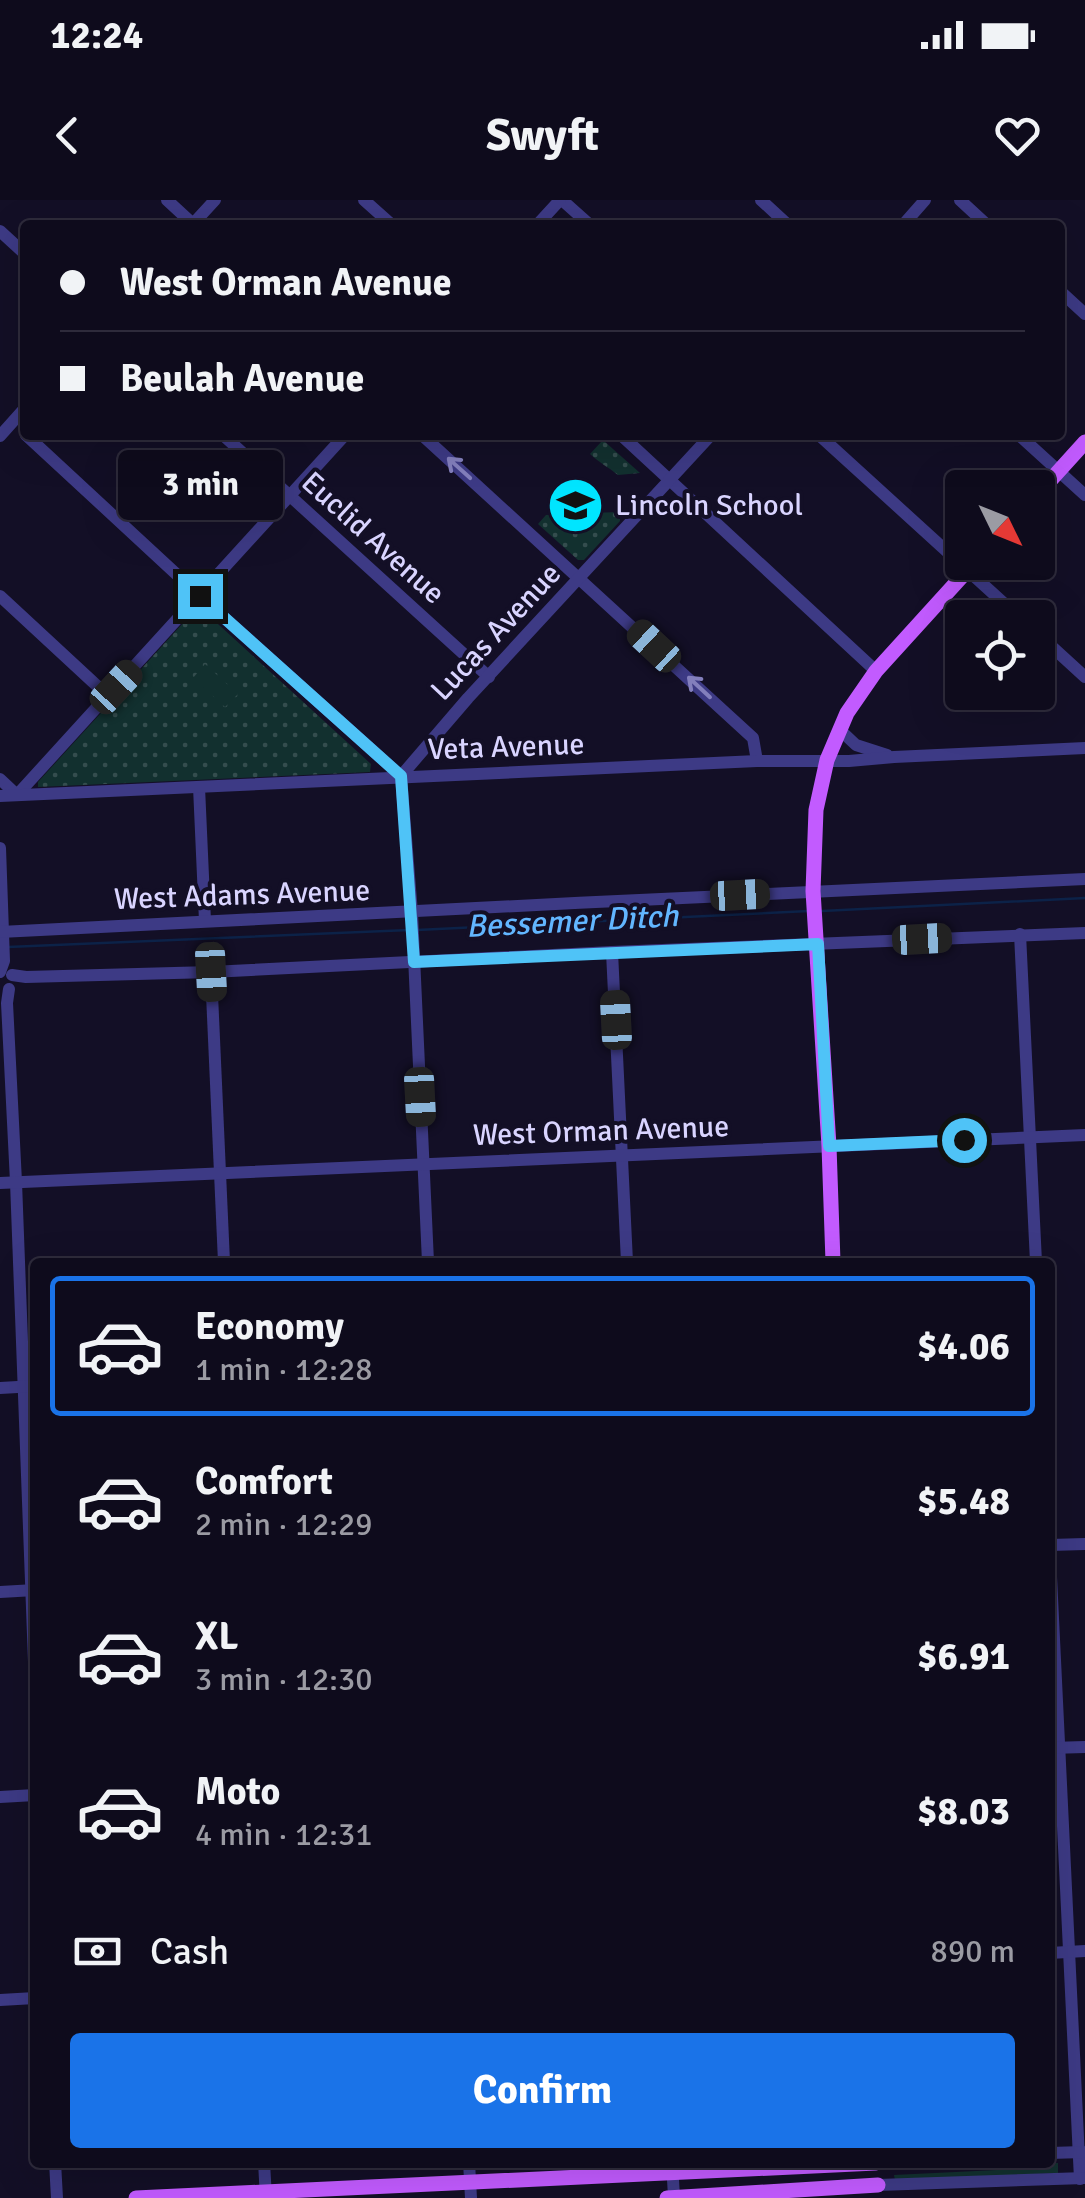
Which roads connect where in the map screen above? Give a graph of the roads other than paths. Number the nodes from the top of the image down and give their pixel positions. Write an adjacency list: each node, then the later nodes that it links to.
1 (166, 200): 8 (street)
2 (215, 200): 9 (street)
3 (364, 200): 10 (street)
4 (561, 200): 11 (street); 12 (street)
5 (761, 200): 13 (street)
6 (925, 200): 14 (street)
7 (960, 200): 15 (street)
8 (188, 220)
9 (197, 220)
10 (386, 220)
11 (542, 220)
12 (584, 220)
13 (783, 220)
14 (907, 220)
15 (982, 220)
16 (0, 231): 17 (street)
17 (20, 249)
18 (1065, 296): 19 (street)
19 (1085, 314)
20 (0, 411): 22 (street)
21 (20, 413): 22 (street)
22 (12, 422): 23 (street); 24 (street)
23 (20, 429)
24 (0, 436)
25 (32, 440): 44 (street)
26 (228, 440): 38 (street, Euclid Avenue)
27 (340, 440): 38 (street)
28 (427, 440): 40 (street, one-way to 28)
29 (626, 440): 36 (street)
30 (707, 440): 36 (street, Lucas Avenue)
31 (825, 440): 39 (street)
32 (1025, 440): 34 (street)
33 (1085, 442): 34 (main road)
34 (1058, 470): 35 (main road); 37 (street)
35 (1055, 474)
36 (670, 481): 40 (street, Lucas Avenue); 47 (street)
37 (1085, 495)
38 (290, 496): 44 (street); 48 (street, Euclid Avenue)
39 (945, 544)
40 (579, 578): 48 (street, Lucas Avenue); 55 (street, one-way to 40)
41 (958, 580): 47 (main road)
42 (984, 580): 45 (street)
43 (0, 596): 50 (street)
44 (200, 596): 50 (street); 56 (street)
45 (1003, 600)
46 (1055, 650): 49 (street)
47 (876, 671): 51 (main road)
48 (489, 677): 56 (street, Lucas Avenue)
49 (1085, 677)
50 (108, 696): 59 (street)
51 (839, 729): 53 (street, Veta Avenue); 54 (main road)
52 (1085, 748): 53 (street, Veta Avenue)
53 (894, 757): 54 (street, Veta Avenue)
54 (827, 760): 55 (street, Veta Avenue); 63 (main road)
55 (756, 761): 56 (street, Veta Avenue)
56 (401, 776): 58 (street, Veta Avenue); 64 (street)
57 (0, 779): 59 (street)
58 (199, 788): 59 (street, Veta Avenue); 65 (street)
59 (17, 795): 60 (street, Veta Avenue)
60 (0, 796)
61 (0, 848): 68 (street)
62 (1085, 879): 63 (street, West Adams Avenue)
63 (814, 897): 64 (street, West Adams Avenue); 69 (main road)
64 (412, 913): 65 (street, West Adams Avenue); 71 (street)
65 (205, 921): 68 (street, West Adams Avenue)
66 (1085, 933): 67 (street)
67 (1020, 934): 69 (street); 75 (street)
68 (2, 935): 73 (street)
69 (817, 938): 70 (street); 76 (main road)
70 (612, 952): 71 (street); 77 (street)
71 (414, 962): 72 (street); 78 (street)
72 (211, 972): 73 (street); 79 (street)
73 (7, 979): 81 (street)
74 (1085, 1135): 75 (street, West Orman Avenue)
75 (1030, 1138): 76 (street, West Orman Avenue); 86 (street)
76 (829, 1146): 77 (street, West Orman Avenue); 85 (main road)
77 (622, 1154): 78 (street, West Orman Avenue); 84 (street)
78 (423, 1164): 79 (street, West Orman Avenue); 83 (street)
79 (220, 1173): 81 (street, West Orman Avenue); 82 (street)
80 (0, 1182): 81 (street, West Orman Avenue)
81 (16, 1182): 87 (street)
82 (224, 1258)
83 (428, 1258)
84 (628, 1258)
85 (833, 1258)
86 (1036, 1258)
87 (29, 1386): 88 (street); 89 (street)
88 (0, 1388)
89 (30, 1437)
90 (1085, 1544): 91 (street)
91 (1055, 1545)
92 (30, 1590): 93 (street)
93 (0, 1592)
94 (1085, 1747): 95 (street)
95 (1055, 1748): 99 (street)
96 (30, 1795): 97 (street)
97 (0, 1797)
98 (1085, 1951): 99 (street)
99 (1070, 1952): 100 (street); 103 (street)
100 (1055, 1953)
101 (30, 1998): 102 (street)
102 (0, 2000)
103 (1082, 2152): 104 (street); 112 (street)
104 (1055, 2153)
105 (56, 2168): 117 (street)
106 (264, 2168): 115 (street)
107 (663, 2168): 113 (main road)
108 (672, 2168): 119 (street)
109 (683, 2168): 111 (main road)
110 (754, 2168): 111 (main road)
111 (705, 2170): 116 (street)
112 (1082, 2178): 114 (street)
113 (470, 2190): 115 (main road)
114 (878, 2192): 116 (main road)
115 (266, 2196): 118 (main road)
116 (723, 2196): 119 (main road)
117 (57, 2198)
118 (136, 2198)
119 (670, 2198)

